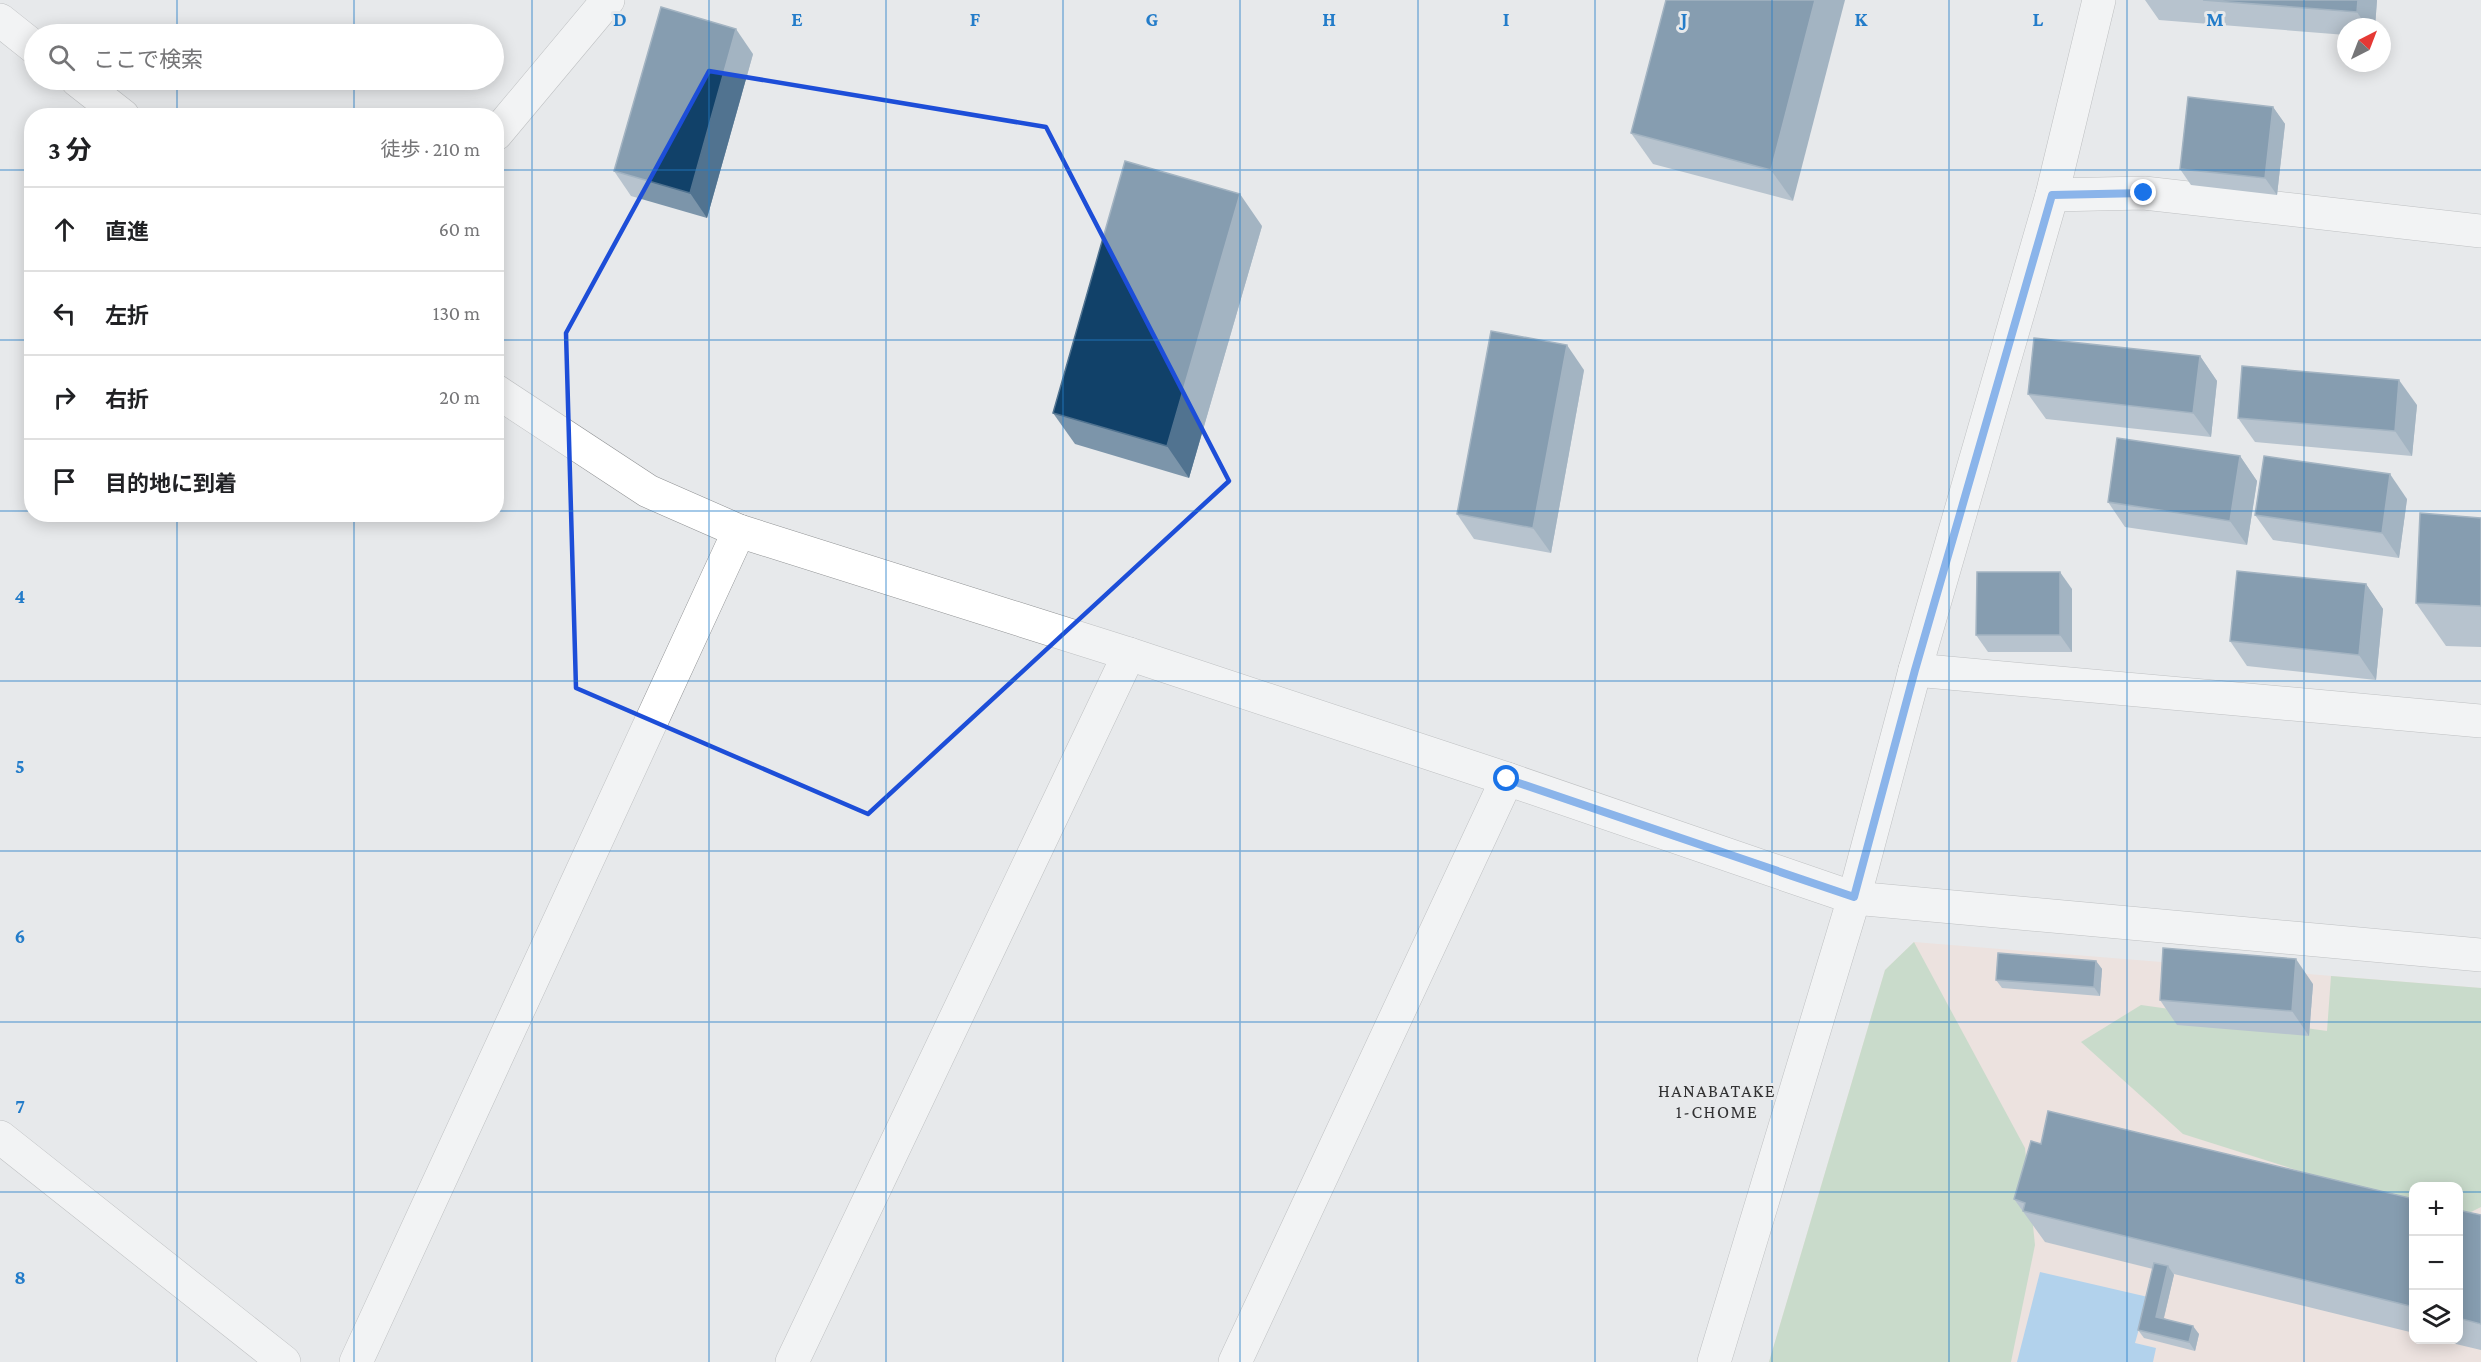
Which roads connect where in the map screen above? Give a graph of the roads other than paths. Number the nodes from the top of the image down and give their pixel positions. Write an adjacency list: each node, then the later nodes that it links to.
1 (608, 0): 7 (street)
2 (2099, 0): 8 (street)
3 (0, 20): 4 (street)
4 (24, 39)
5 (90, 90): 6 (street)
6 (113, 108)
7 (504, 124)
8 (2052, 195): 9 (street); 13 (street)
9 (2481, 231)
10 (504, 396): 11 (street)
11 (739, 531): 12 (street); 20 (street)
12 (1129, 654): 15 (street); 21 (street)
13 (1915, 670): 14 (street); 16 (street)
14 (2481, 720)
15 (1507, 779): 16 (street); 22 (street)
16 (1854, 897): 17 (street); 23 (street)
17 (2481, 956)
18 (0, 1137): 19 (street)
19 (284, 1362)
20 (356, 1362)
21 (792, 1362)
22 (1235, 1362)
23 (1714, 1362)

